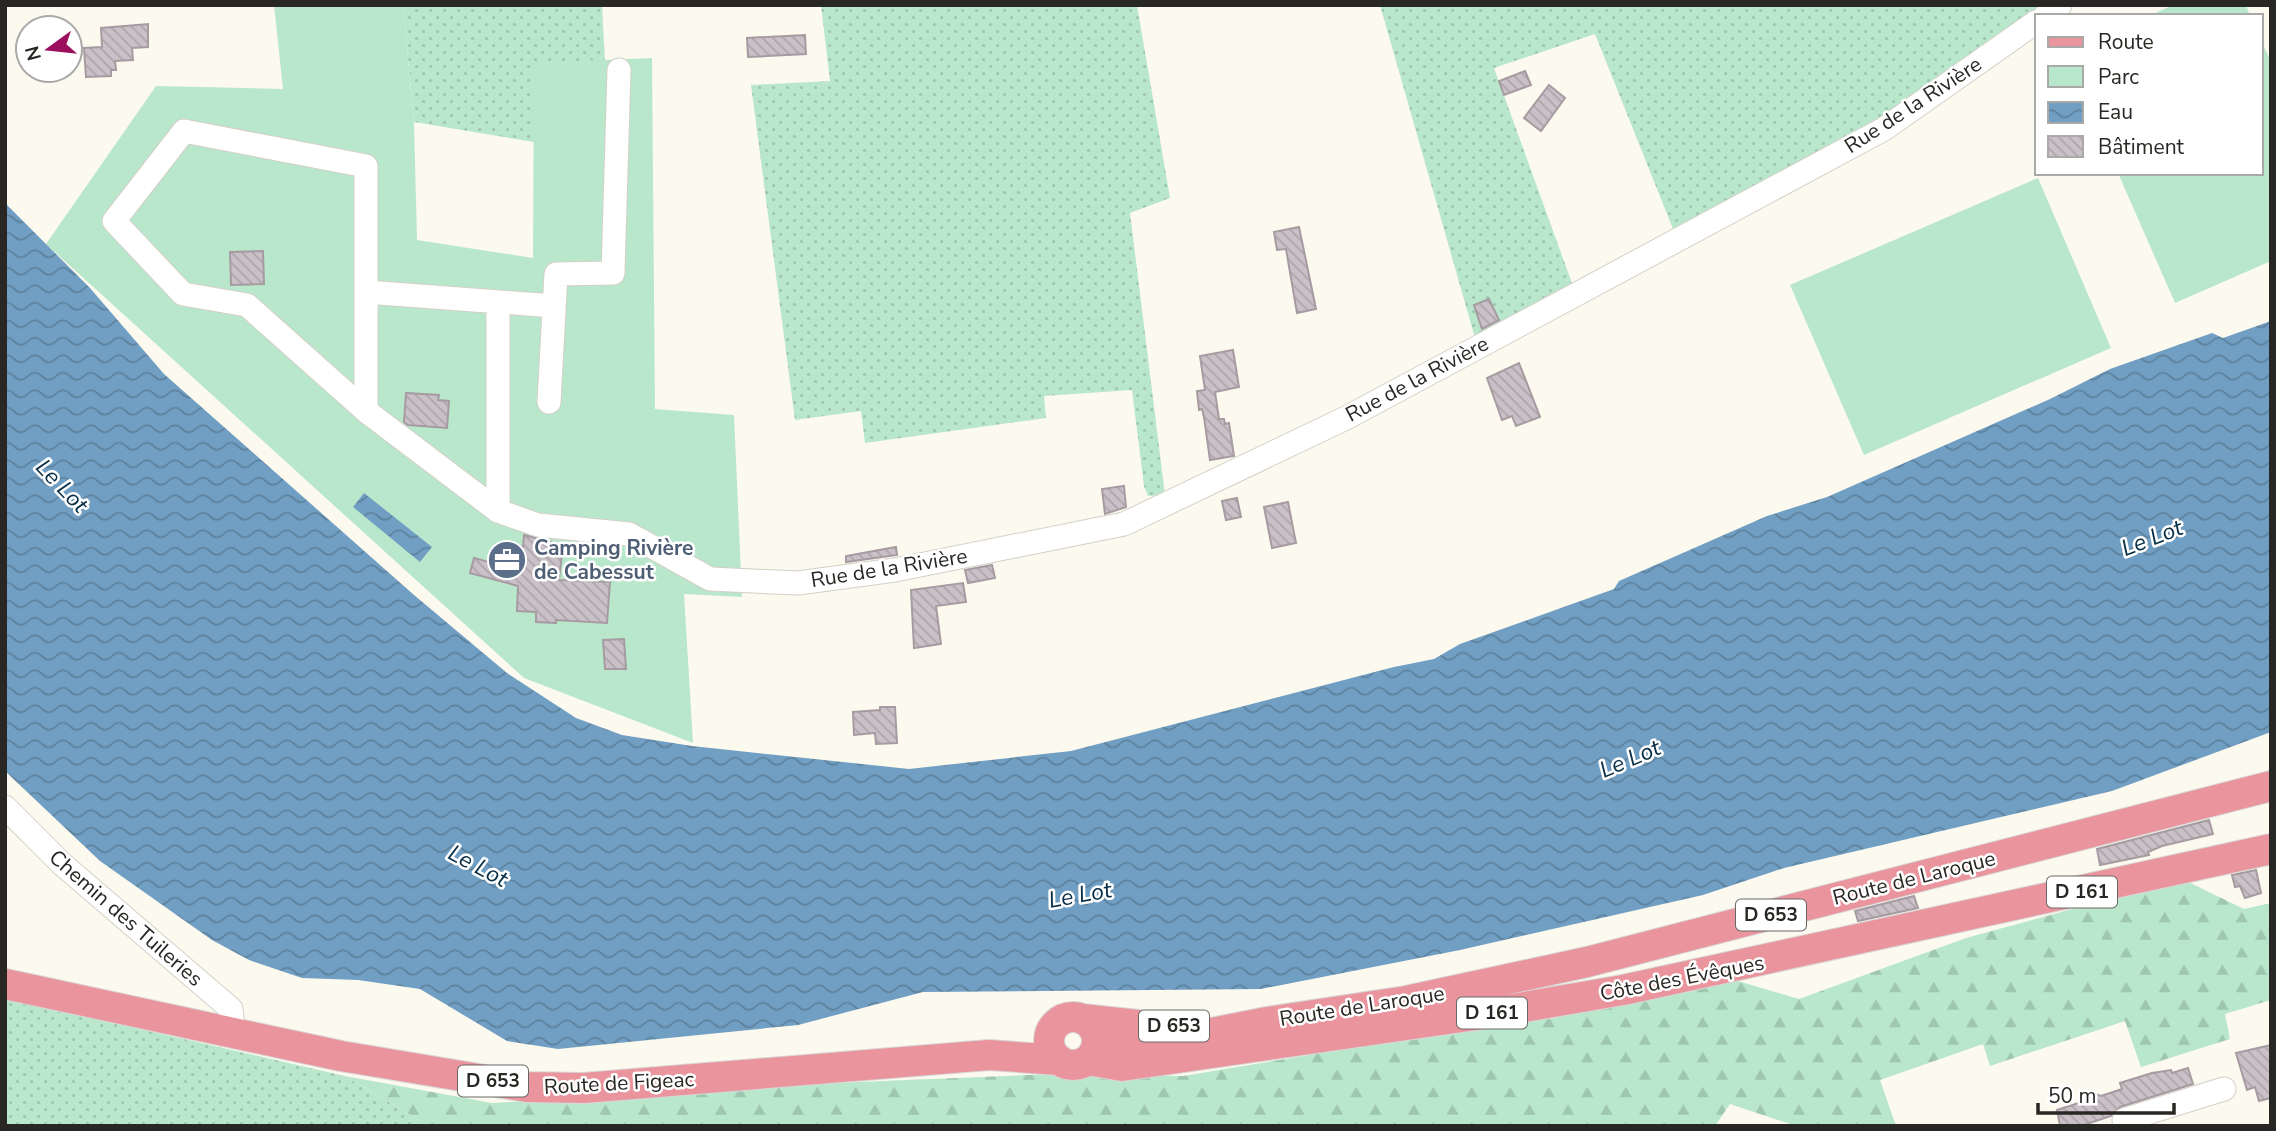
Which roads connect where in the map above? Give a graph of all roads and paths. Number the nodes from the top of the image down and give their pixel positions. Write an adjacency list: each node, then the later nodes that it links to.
1 (2035, 23): 8 (street, Rue de la Rivière)
2 (620, 70): 5 (street)
3 (366, 292): 4 (street); 7 (street); 7 (street, Rue de la Rivière)
4 (498, 302): 5 (street); 8 (street)
5 (554, 306): 6 (street)
6 (549, 402)
7 (366, 411): 8 (street, Rue de la Rivière)
8 (498, 511)
9 (2271, 786): 13 (main road, Route de Laroque / D 653)
10 (5, 807): 14 (street, Chemin des Tuileries)
11 (2271, 849): 15 (main road, Côte des Évêques / D 161)
12 (5, 984): 14 (main road, Route de Figeac / D 653)
13 (1267, 1022): 15 (main road, Route de Laroque / D 653); 15 (main road, Route de Laroque / D 653)
14 (234, 1032): 15 (main road, Route de Figeac / D 653)
15 (1074, 1050)
16 (2224, 1089): 17 (street)
17 (2118, 1124)

